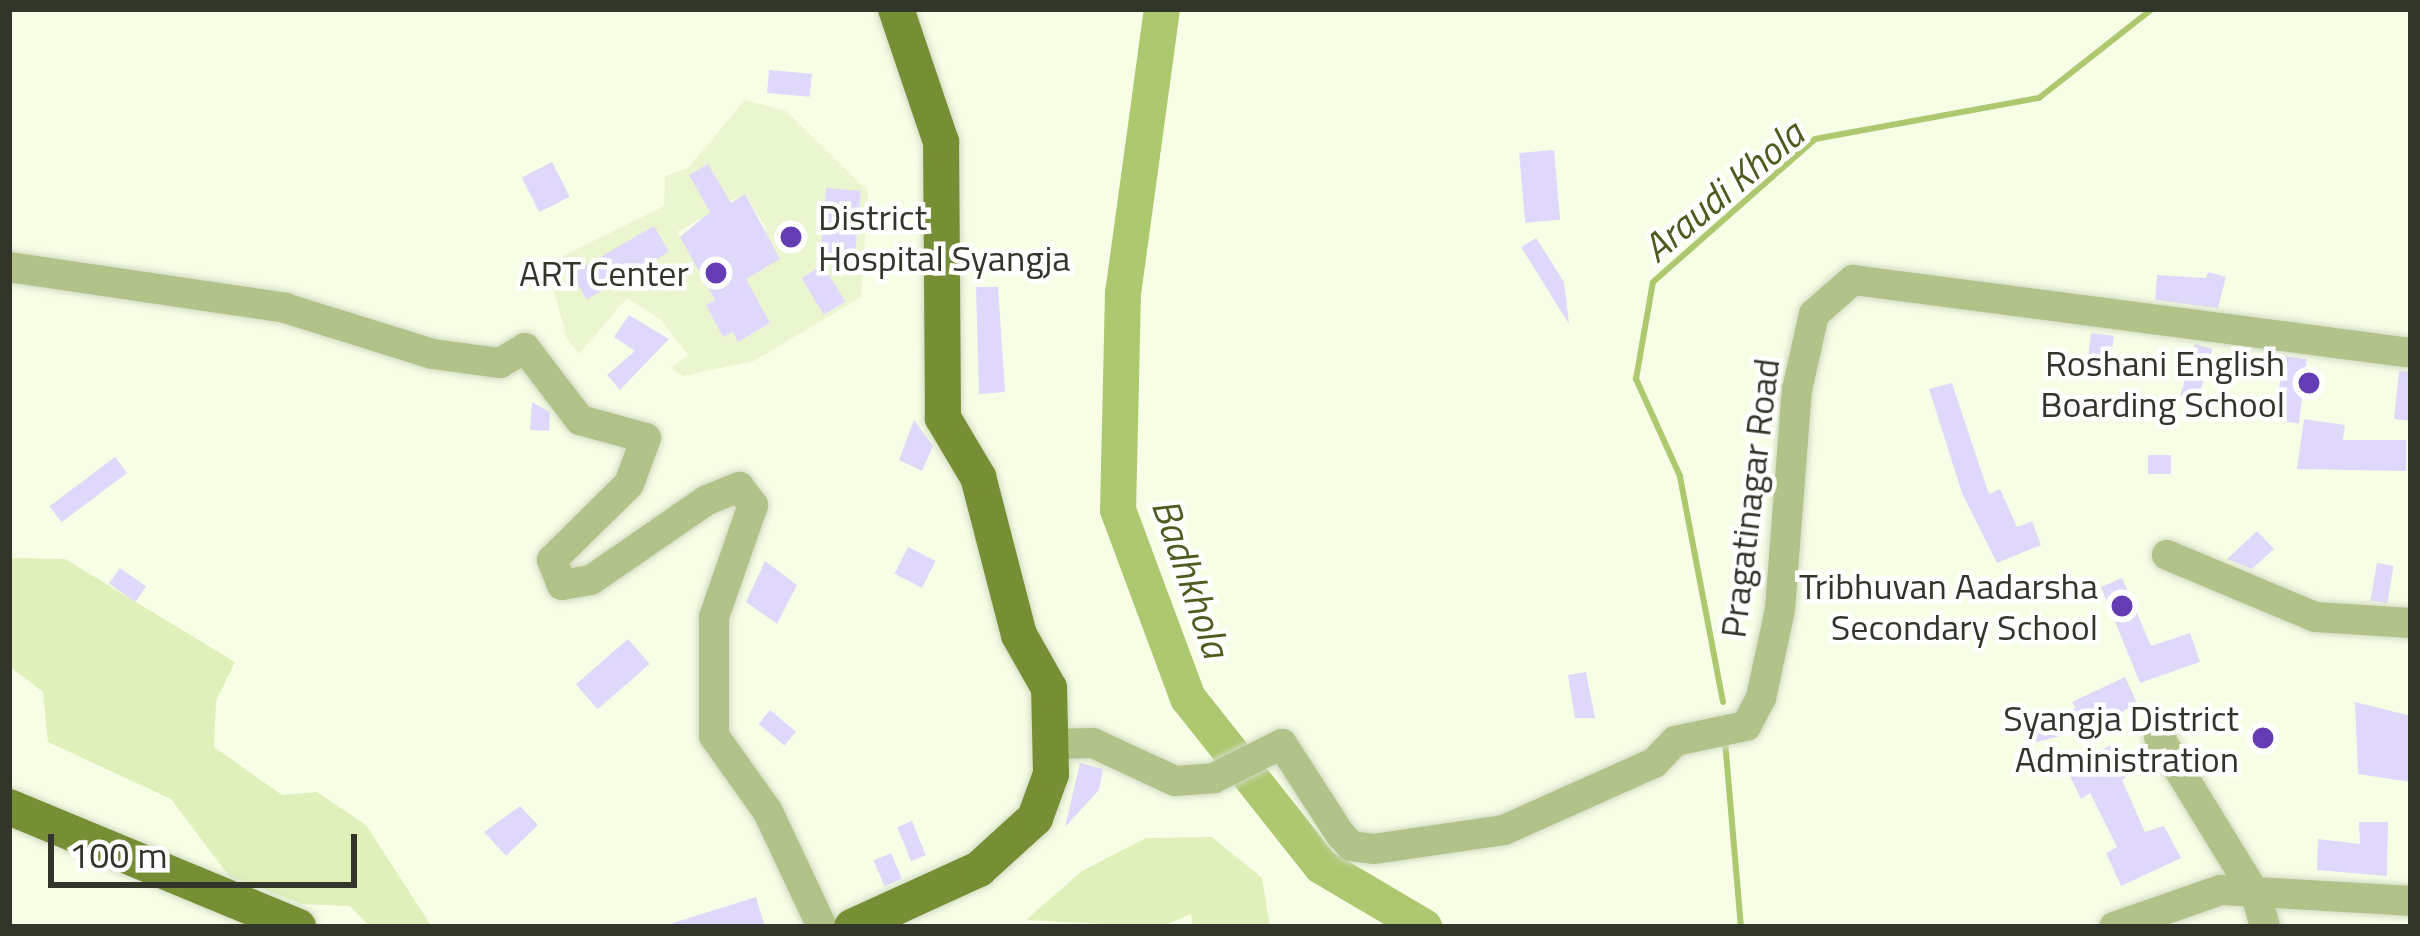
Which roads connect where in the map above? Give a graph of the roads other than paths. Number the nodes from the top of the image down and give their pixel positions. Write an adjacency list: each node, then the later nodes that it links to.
1 (896, 9): 7 (main road)
2 (9, 267): 12 (street)
3 (2411, 353): 7 (street, Pragatinagar Road)
4 (2167, 555): 5 (street)
5 (2411, 623)
6 (2159, 737): 9 (street)
7 (1052, 744): 13 (main road)
8 (9, 808): 11 (main road)
9 (2256, 895): 10 (street); 14 (street); 15 (street)
10 (2411, 901)
11 (298, 927)
12 (821, 927)
13 (852, 927)
14 (2114, 927)
15 (2265, 927)

